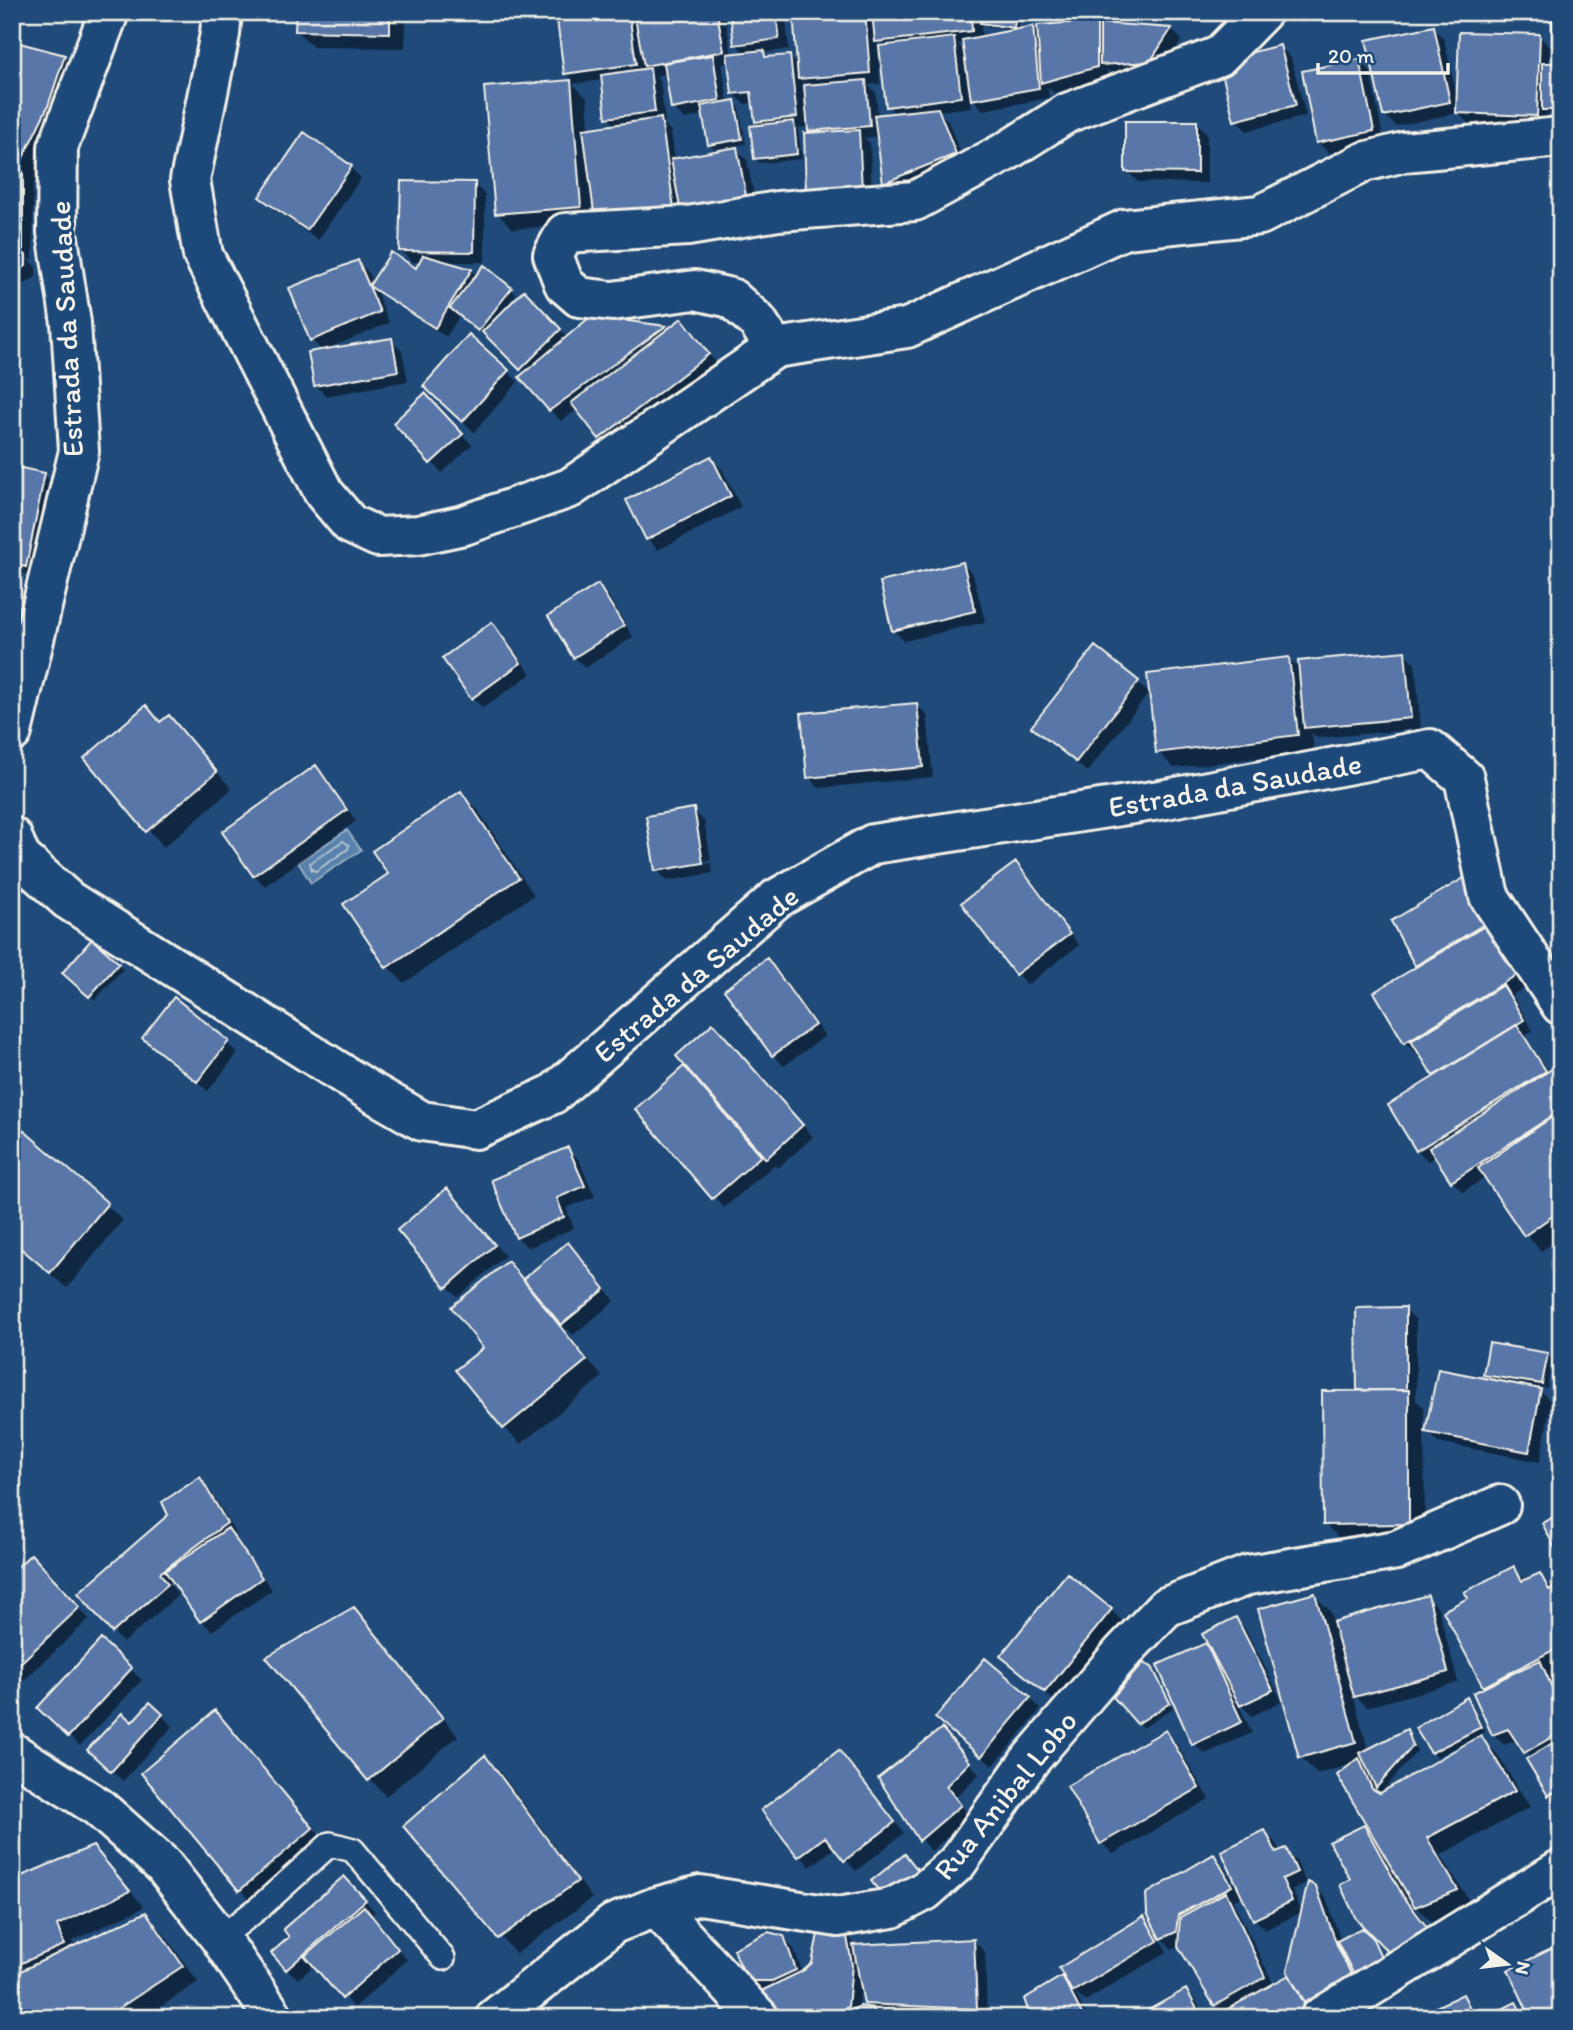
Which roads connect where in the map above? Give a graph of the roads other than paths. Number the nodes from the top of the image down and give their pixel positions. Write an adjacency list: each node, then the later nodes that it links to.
1 (108, 12): 6 (street, Estrada da Saudade)
2 (222, 12): 5 (street)
3 (1262, 12): 5 (street)
4 (1561, 137): 5 (street)
5 (775, 348)
6 (12, 732)
7 (12, 837): 8 (street, Estrada da Saudade)
8 (1561, 1005)
9 (1500, 1505): 12 (street, Rua Anibal Lobo)
10 (13, 1753): 13 (street)
11 (1561, 1869): 18 (street)
12 (656, 1907): 16 (street, Rua Anibal Lobo); 17 (street)
13 (220, 1938): 14 (lane); 15 (street)
14 (443, 1958)
15 (274, 2018)
16 (495, 2018)
17 (759, 2018)
18 (1320, 2018)

